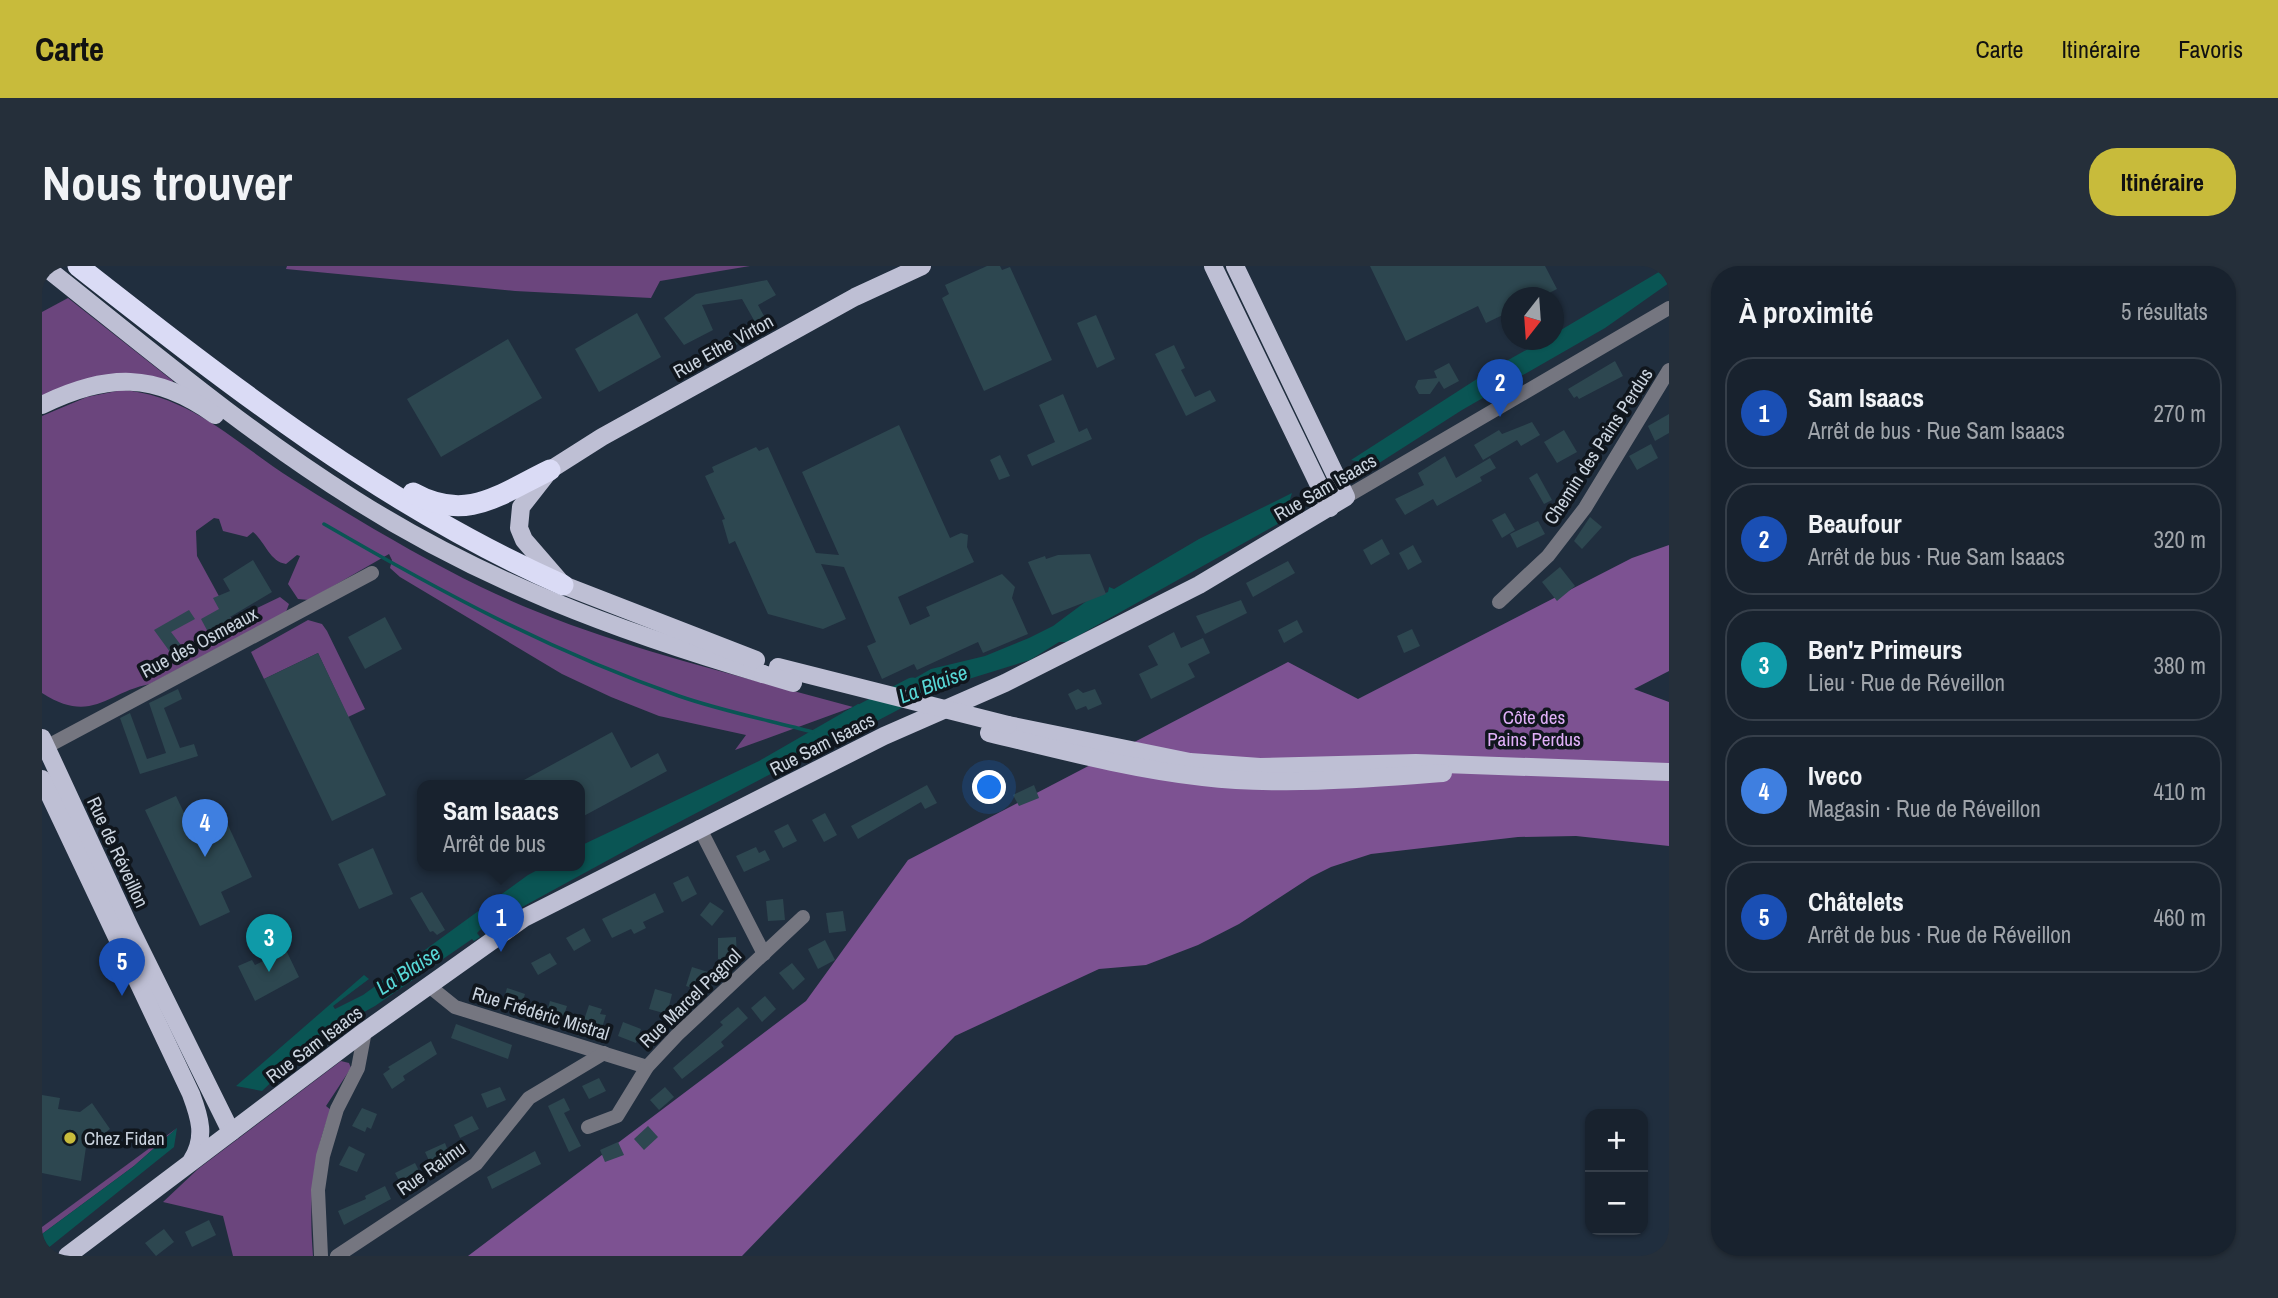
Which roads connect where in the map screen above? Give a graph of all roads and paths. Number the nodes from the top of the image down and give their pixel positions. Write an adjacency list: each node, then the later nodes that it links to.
1 (44, 266): 12 (main road)
2 (78, 266): 10 (highway)
3 (922, 266): 9 (main road, Rue Ethe Virton)
4 (1213, 266): 13 (main road)
5 (1234, 266): 11 (main road)
6 (1669, 308): 11 (street, Rue Sam Isaacs)
7 (1669, 370): 16 (street, Chemin des Pains Perdus)
8 (42, 405): 12 (main road)
9 (550, 470): 10 (highway); 15 (main road, Rue Ethe Virton)
10 (365, 479): 15 (highway)
11 (1346, 498): 13 (main road, Rue Sam Isaacs)
12 (354, 499): 17 (main road)
13 (1330, 508): 22 (main road, Rue Sam Isaacs)
14 (372, 573): 18 (street, Rue des Osmeaux)
15 (563, 585): 17 (main road)
16 (1499, 602)
17 (770, 670): 19 (main road, bridge); 19 (main road, bridge)
18 (43, 746): 31 (main road, Rue de Réveillon)
19 (1547, 766): 20 (main road)
20 (1669, 772)
21 (42, 779): 29 (main road, Rue de Réveillon)
22 (699, 827): 24 (street, Rue Marcel Pagnol); 25 (main road, Rue Sam Isaacs)
23 (803, 917): 24 (street, Rue Marcel Pagnol)
24 (764, 954): 28 (street, Rue Marcel Pagnol)
25 (429, 986): 26 (main road, Rue Sam Isaacs); 27 (street, Rue Frédéric Mistral)
26 (365, 1031): 31 (main road, Rue Sam Isaacs); 34 (street)
27 (604, 1053): 28 (street, Rue Frédéric Mistral); 35 (street, Rue Raimu)
28 (647, 1067): 30 (street, Rue Marcel Pagnol)
29 (191, 1094): 31 (main road, Rue de Réveillon); 32 (main road, Rue de Réveillon)
30 (588, 1127)
31 (226, 1136): 32 (main road, Rue Sam Isaacs)
32 (190, 1163): 33 (main road, Rue Sam Isaacs)
33 (67, 1256)
34 (321, 1256)
35 (337, 1256)

